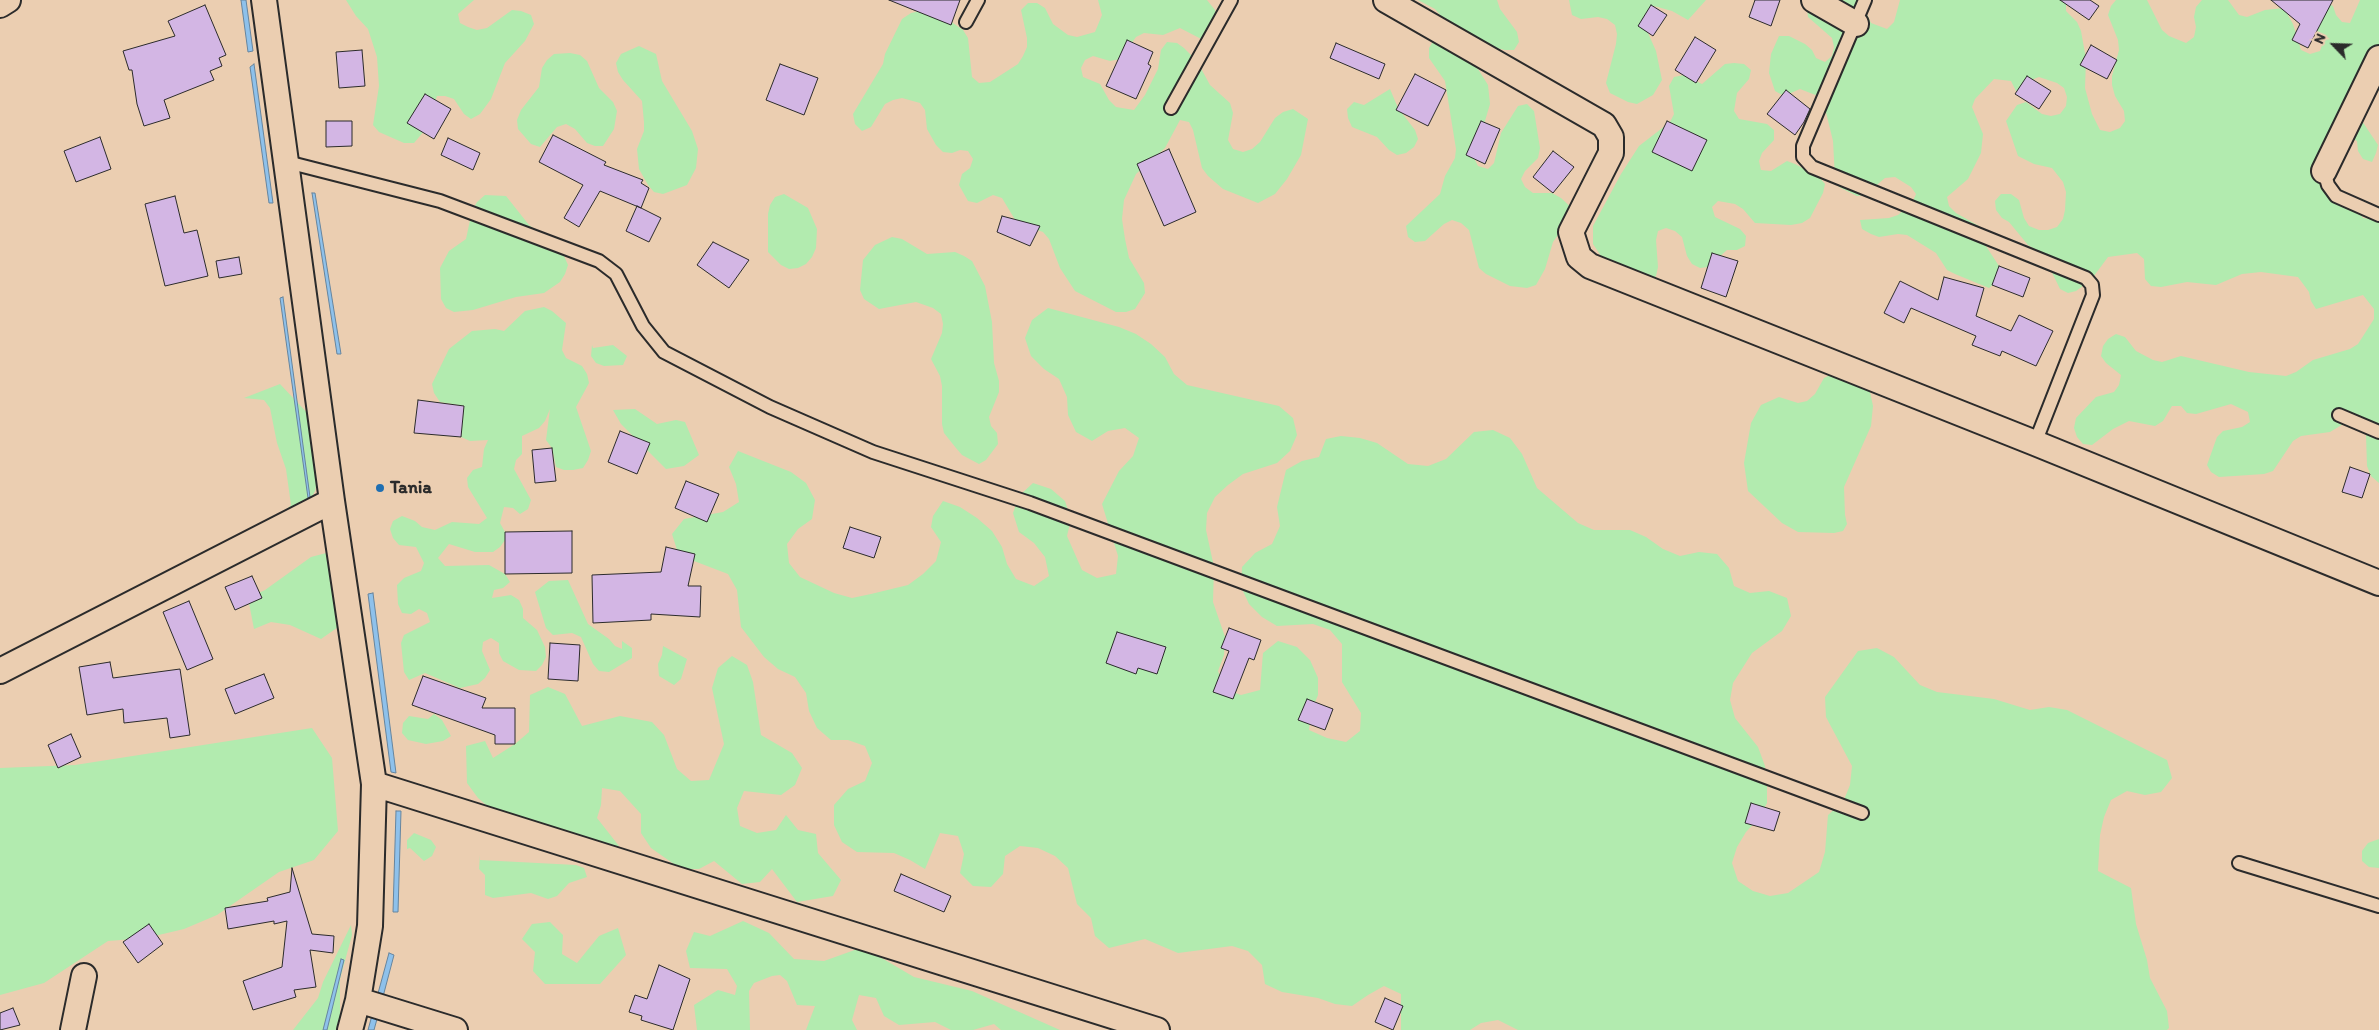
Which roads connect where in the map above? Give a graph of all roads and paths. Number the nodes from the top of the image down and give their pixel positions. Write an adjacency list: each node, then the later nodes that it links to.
1 (8, 0): 8 (street)
2 (264, 0): 13 (street)
3 (978, 0): 9 (lane)
4 (1231, 0): 12 (lane)
5 (1386, 0): 18 (street)
6 (1814, 0): 10 (street)
7 (1865, 0): 10 (lane)
8 (0, 5)
9 (966, 22)
10 (1856, 24): 18 (lane)
11 (2379, 58): 14 (street)
12 (1171, 108)
13 (288, 162): 19 (street); 23 (lane)
14 (2324, 171): 15 (lane)
15 (2379, 215)
16 (2339, 415): 17 (lane)
17 (2379, 432)
18 (2035, 443): 20 (street)
19 (332, 501): 21 (street); 22 (street)
20 (2379, 583)
21 (0, 671)
22 (374, 784): 27 (street); 31 (street)
23 (1862, 813)
24 (2239, 863): 25 (lane)
25 (2379, 906)
26 (84, 976): 28 (street)
27 (358, 1000): 29 (street); 30 (street)
28 (73, 1030)
29 (350, 1030)
30 (455, 1030)
31 (1156, 1030)

